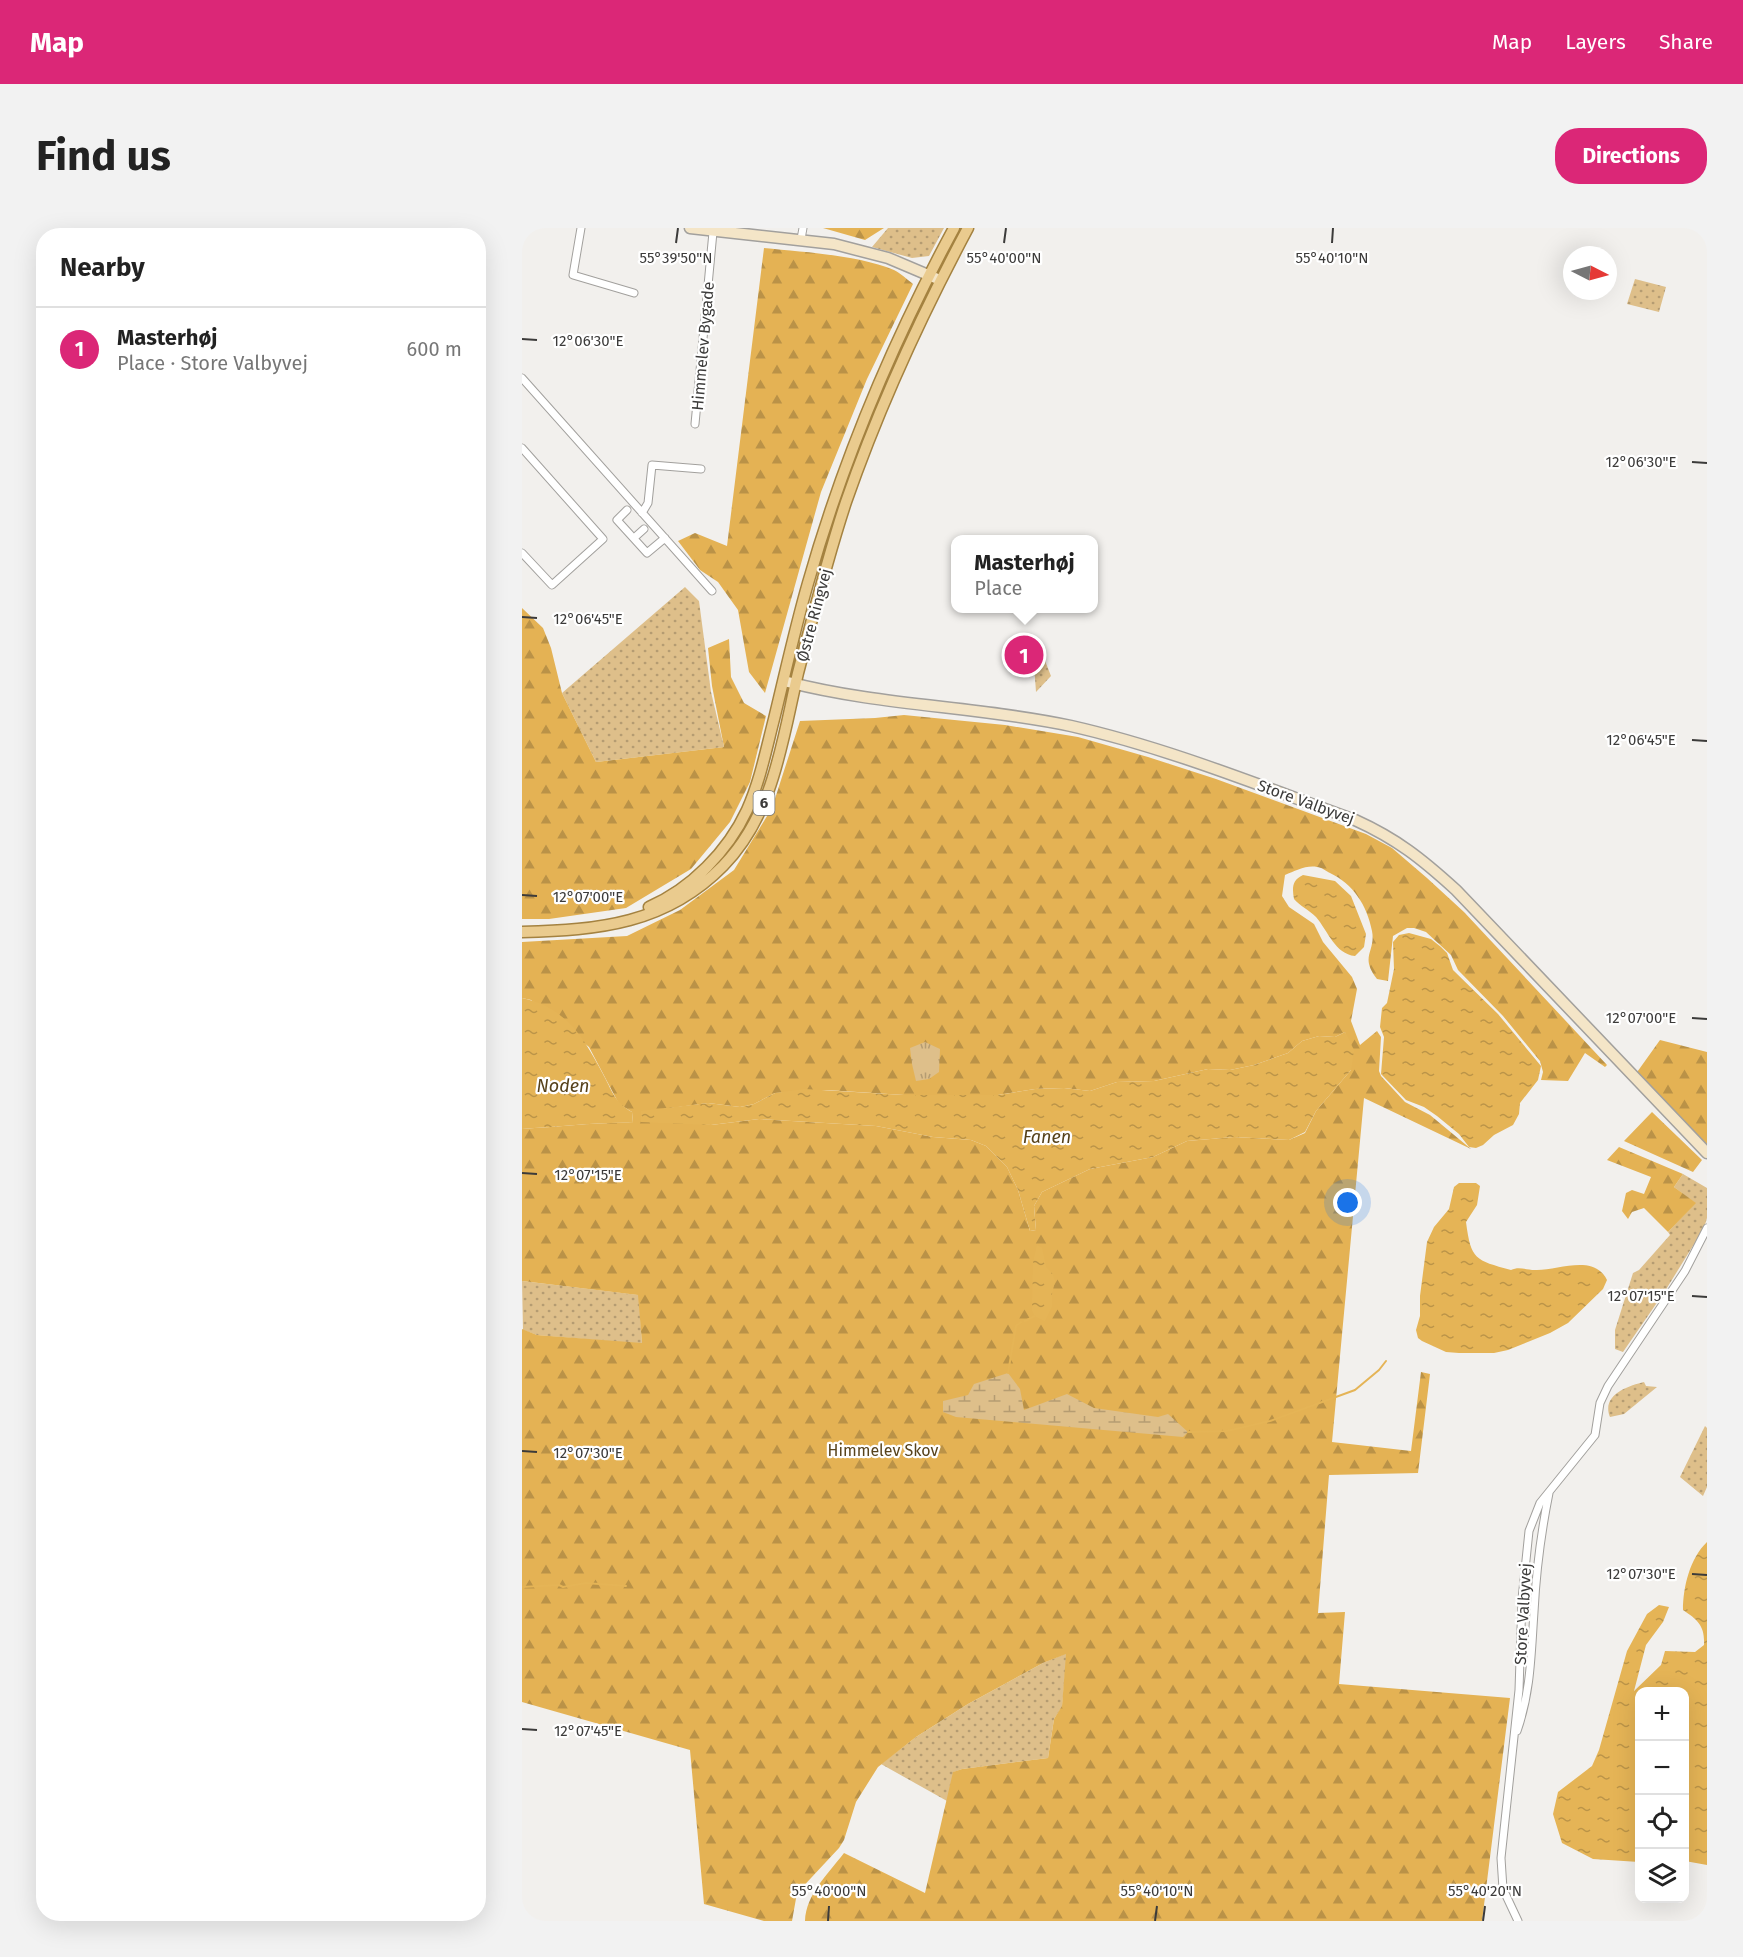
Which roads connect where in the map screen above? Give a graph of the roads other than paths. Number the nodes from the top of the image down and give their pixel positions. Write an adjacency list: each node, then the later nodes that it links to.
1 (581, 228): 9 (street)
2 (690, 228): 5 (street)
3 (954, 228): 7 (main road, Østre Ringvej / 6)
4 (968, 228): 8 (main road, Østre Ringvej / 6)
5 (713, 232): 6 (street); 11 (street, Himmelev Bygade)
6 (802, 234): 7 (street)
7 (928, 275): 8 (street); 21 (main road, Østre Ringvej / 6)
8 (940, 280): 22 (main road, Østre Ringvej / 6)
9 (634, 293)
10 (522, 378): 15 (street)
11 (696, 424)
12 (522, 448): 19 (street)
13 (701, 469): 15 (street)
14 (627, 510): 17 (street)
15 (642, 513): 18 (street)
16 (644, 529): 17 (street)
17 (634, 538): 18 (street)
18 (665, 538): 20 (street)
19 (522, 553)
20 (712, 591)
21 (783, 681): 22 (street, Store Valbyvej); 23 (main road, Østre Ringvej / 6)
22 (796, 684): 23 (main road, Østre Ringvej / 6); 25 (street, Store Valbyvej)
23 (592, 928): 24 (main road, Østre Ringvej / 6)
24 (522, 932)
25 (1707, 1154)
26 (1707, 1228): 27 (street, Store Valbyvej)
27 (1549, 1491): 28 (street, Store Valbyvej); 28 (street, Store Valbyvej)
28 (1513, 1743): 29 (street, Store Valbyvej)
29 (1518, 1921)

